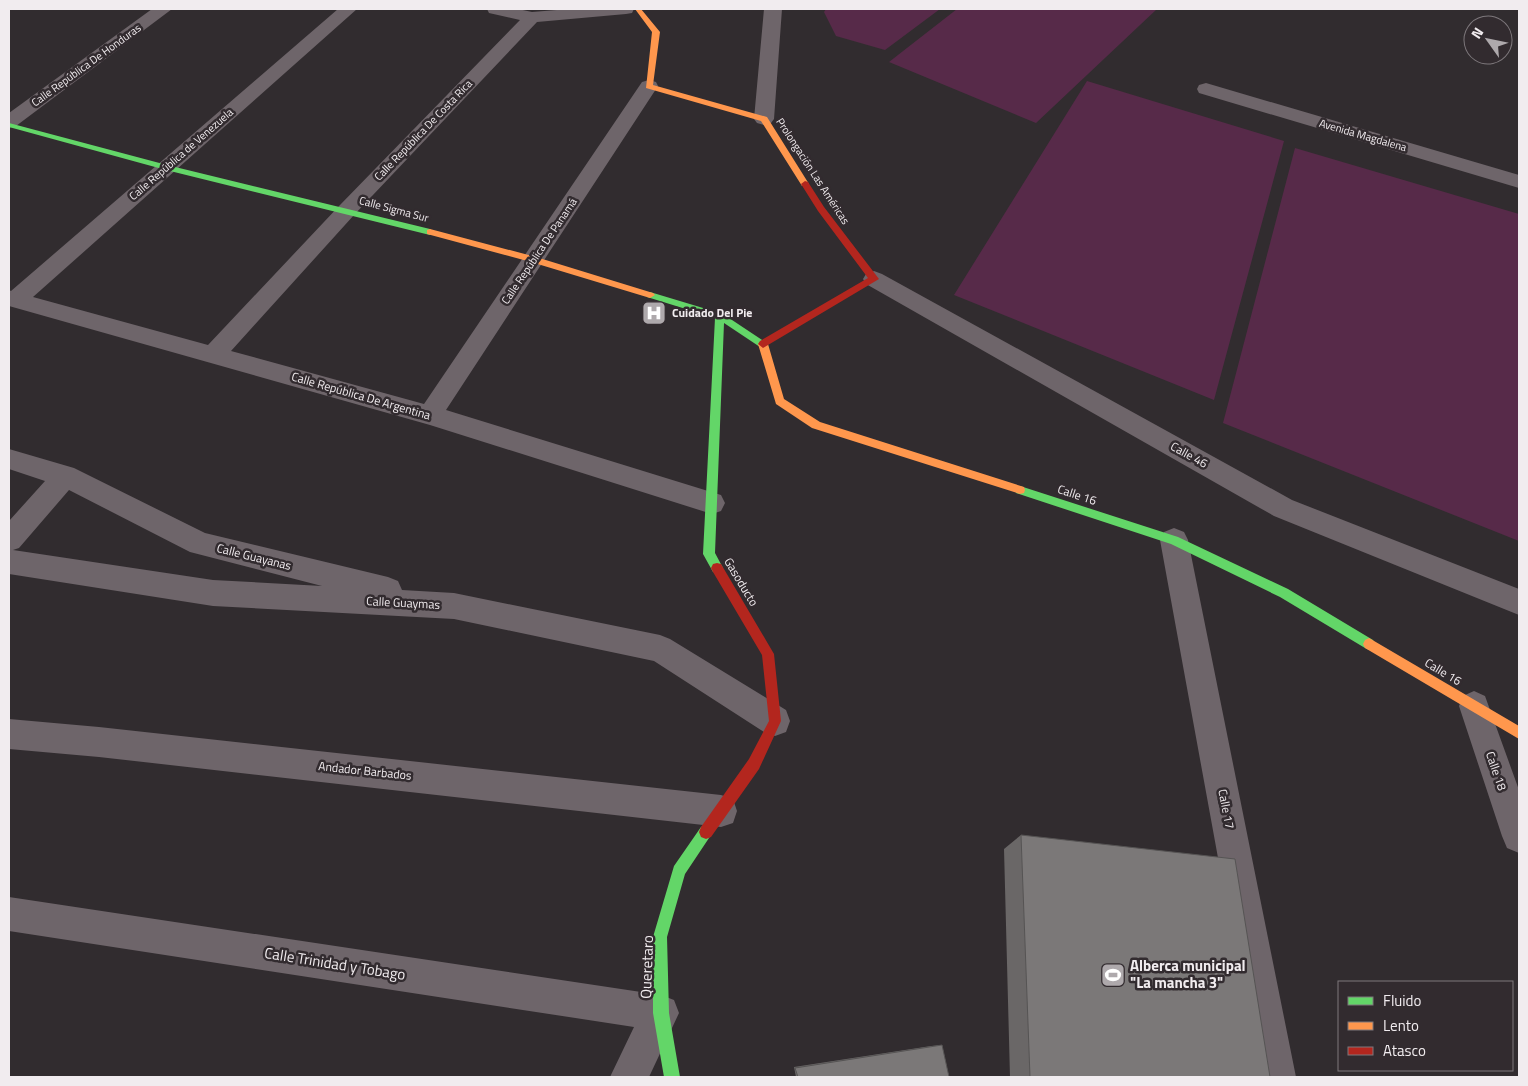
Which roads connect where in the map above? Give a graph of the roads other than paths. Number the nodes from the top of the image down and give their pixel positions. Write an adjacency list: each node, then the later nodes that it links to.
1 (163, 9): 11 (street, Calle República De Honduras)
2 (348, 9): 12 (street, Calle República de Venezuela)
3 (495, 9): 7 (street)
4 (626, 9): 7 (street)
5 (638, 9): 8 (main road)
6 (773, 9): 10 (street)
7 (532, 17): 14 (street, Calle República De Costa Rica)
8 (650, 86): 10 (main road, Prolongación Las Américas); 15 (street, Calle República De Panamá)
9 (1206, 89): 13 (street, Avenida Magdalena)
10 (764, 119): 16 (main road, Prolongación Las Américas)
11 (9, 123): 12 (main road, Calle Sigma Sur)
12 (166, 167): 14 (main road, Calle Sigma Sur); 17 (street, Calle República de Venezuela)
13 (1519, 182)
14 (347, 210): 15 (main road, Calle Sigma Sur); 20 (street, Calle República De Costa Rica)
15 (534, 259): 18 (main road, Calle Sigma Sur); 21 (street, Calle República De Panamá)
16 (874, 279): 19 (main road); 28 (street, Calle 46)
17 (12, 299): 20 (street, Calle República De Argentina)
18 (720, 316): 19 (main road, Calle Sigma Sur); 24 (main road, Gasoducto)
19 (763, 344): 26 (main road, Calle 16)
20 (213, 355): 21 (street, Calle República De Argentina)
21 (430, 415): 24 (street, Calle República De Argentina)
22 (9, 459): 23 (street, Calle Guayanas)
23 (65, 476): 25 (street); 29 (street, Calle Guayanas)
24 (712, 503): 31 (main road, Gasoducto)
25 (9, 540)
26 (1174, 540): 30 (main road, Calle 16); 40 (street, Calle 17)
27 (9, 562): 29 (street, Calle Guaymas)
28 (1519, 602)
29 (454, 606): 31 (street, Calle Guaymas)
30 (1474, 706): 32 (main road, Calle 16); 35 (street, Calle 18)
31 (775, 721): 34 (main road)
32 (1519, 733)
33 (9, 734): 34 (street, Andador Barbados)
34 (721, 811): 37 (main road, Queretaro)
35 (1519, 836)
36 (9, 914): 37 (street, Calle Trinidad y Tobago)
37 (661, 1014): 38 (street); 39 (main road, Queretaro)
38 (628, 1077)
39 (672, 1077)
40 (1277, 1077)

